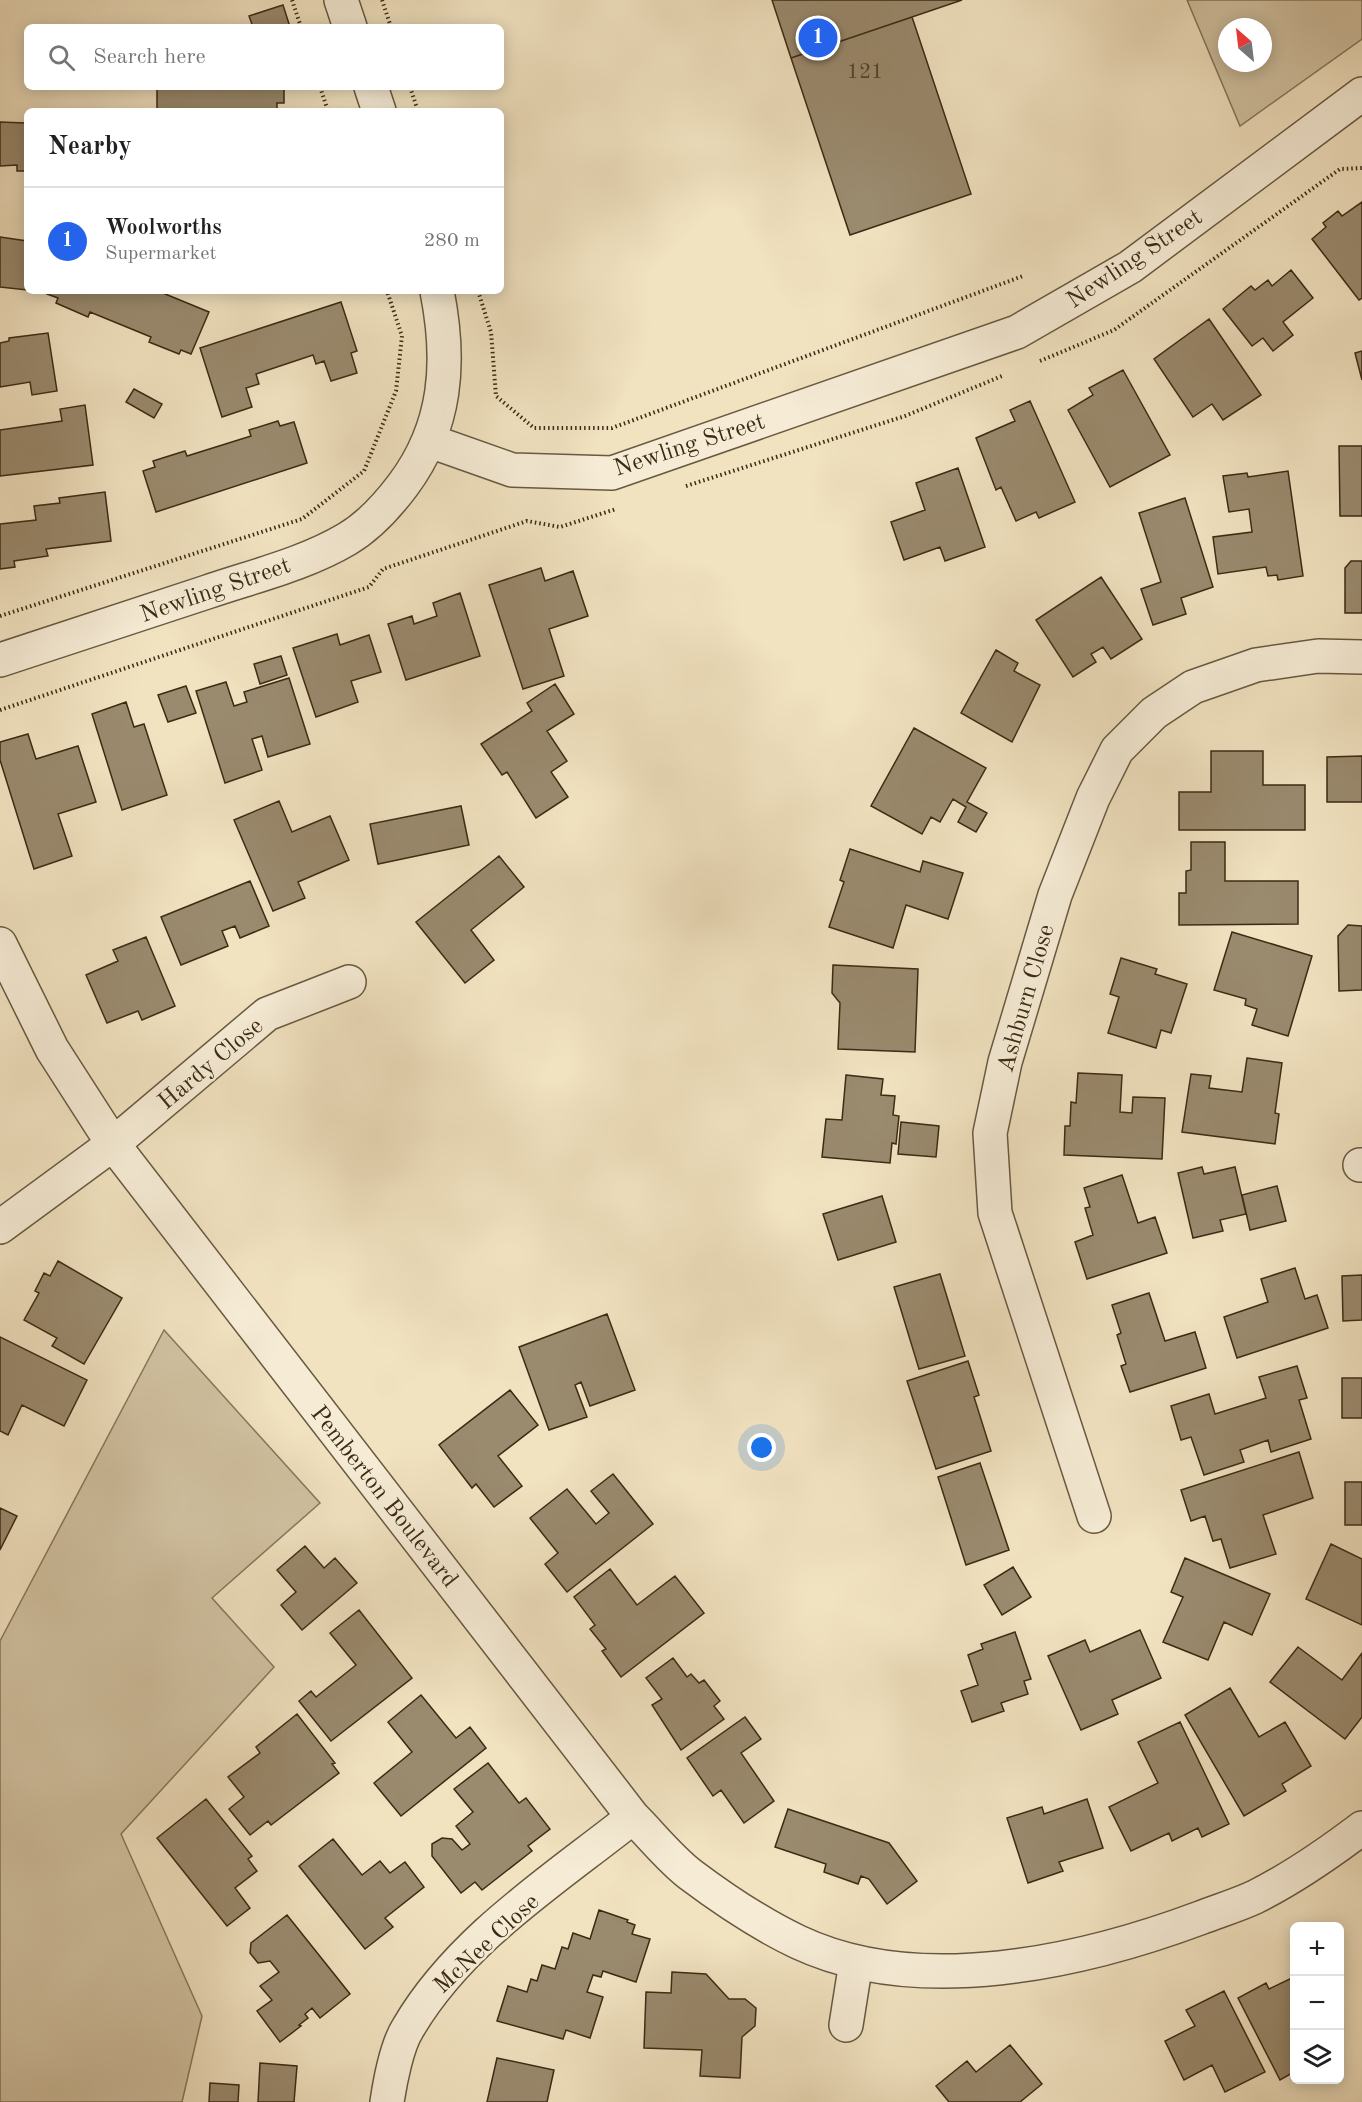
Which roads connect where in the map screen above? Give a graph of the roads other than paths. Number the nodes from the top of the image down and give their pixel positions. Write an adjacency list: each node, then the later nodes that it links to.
1 (341, 0): 2 (street)
2 (349, 24)
3 (372, 90): 5 (street)
4 (1362, 94): 7 (street, Newling Street)
5 (378, 108)
6 (438, 294): 7 (street)
7 (430, 441): 9 (street, Newling Street)
8 (1362, 657): 14 (street, Ashburn Close)
9 (0, 660)
10 (0, 944): 12 (street, Pemberton Boulevard)
11 (349, 982): 12 (street, Hardy Close)
12 (112, 1144): 13 (street, Hardy Close); 15 (street, Pemberton Boulevard)
13 (0, 1227)
14 (1094, 1516)
15 (633, 1817): 17 (street, Pemberton Boulevard); 19 (street, McNee Close)
16 (1362, 1828): 17 (street, Pemberton Boulevard)
17 (856, 1962): 18 (street)
18 (846, 2025)
19 (387, 2102)

